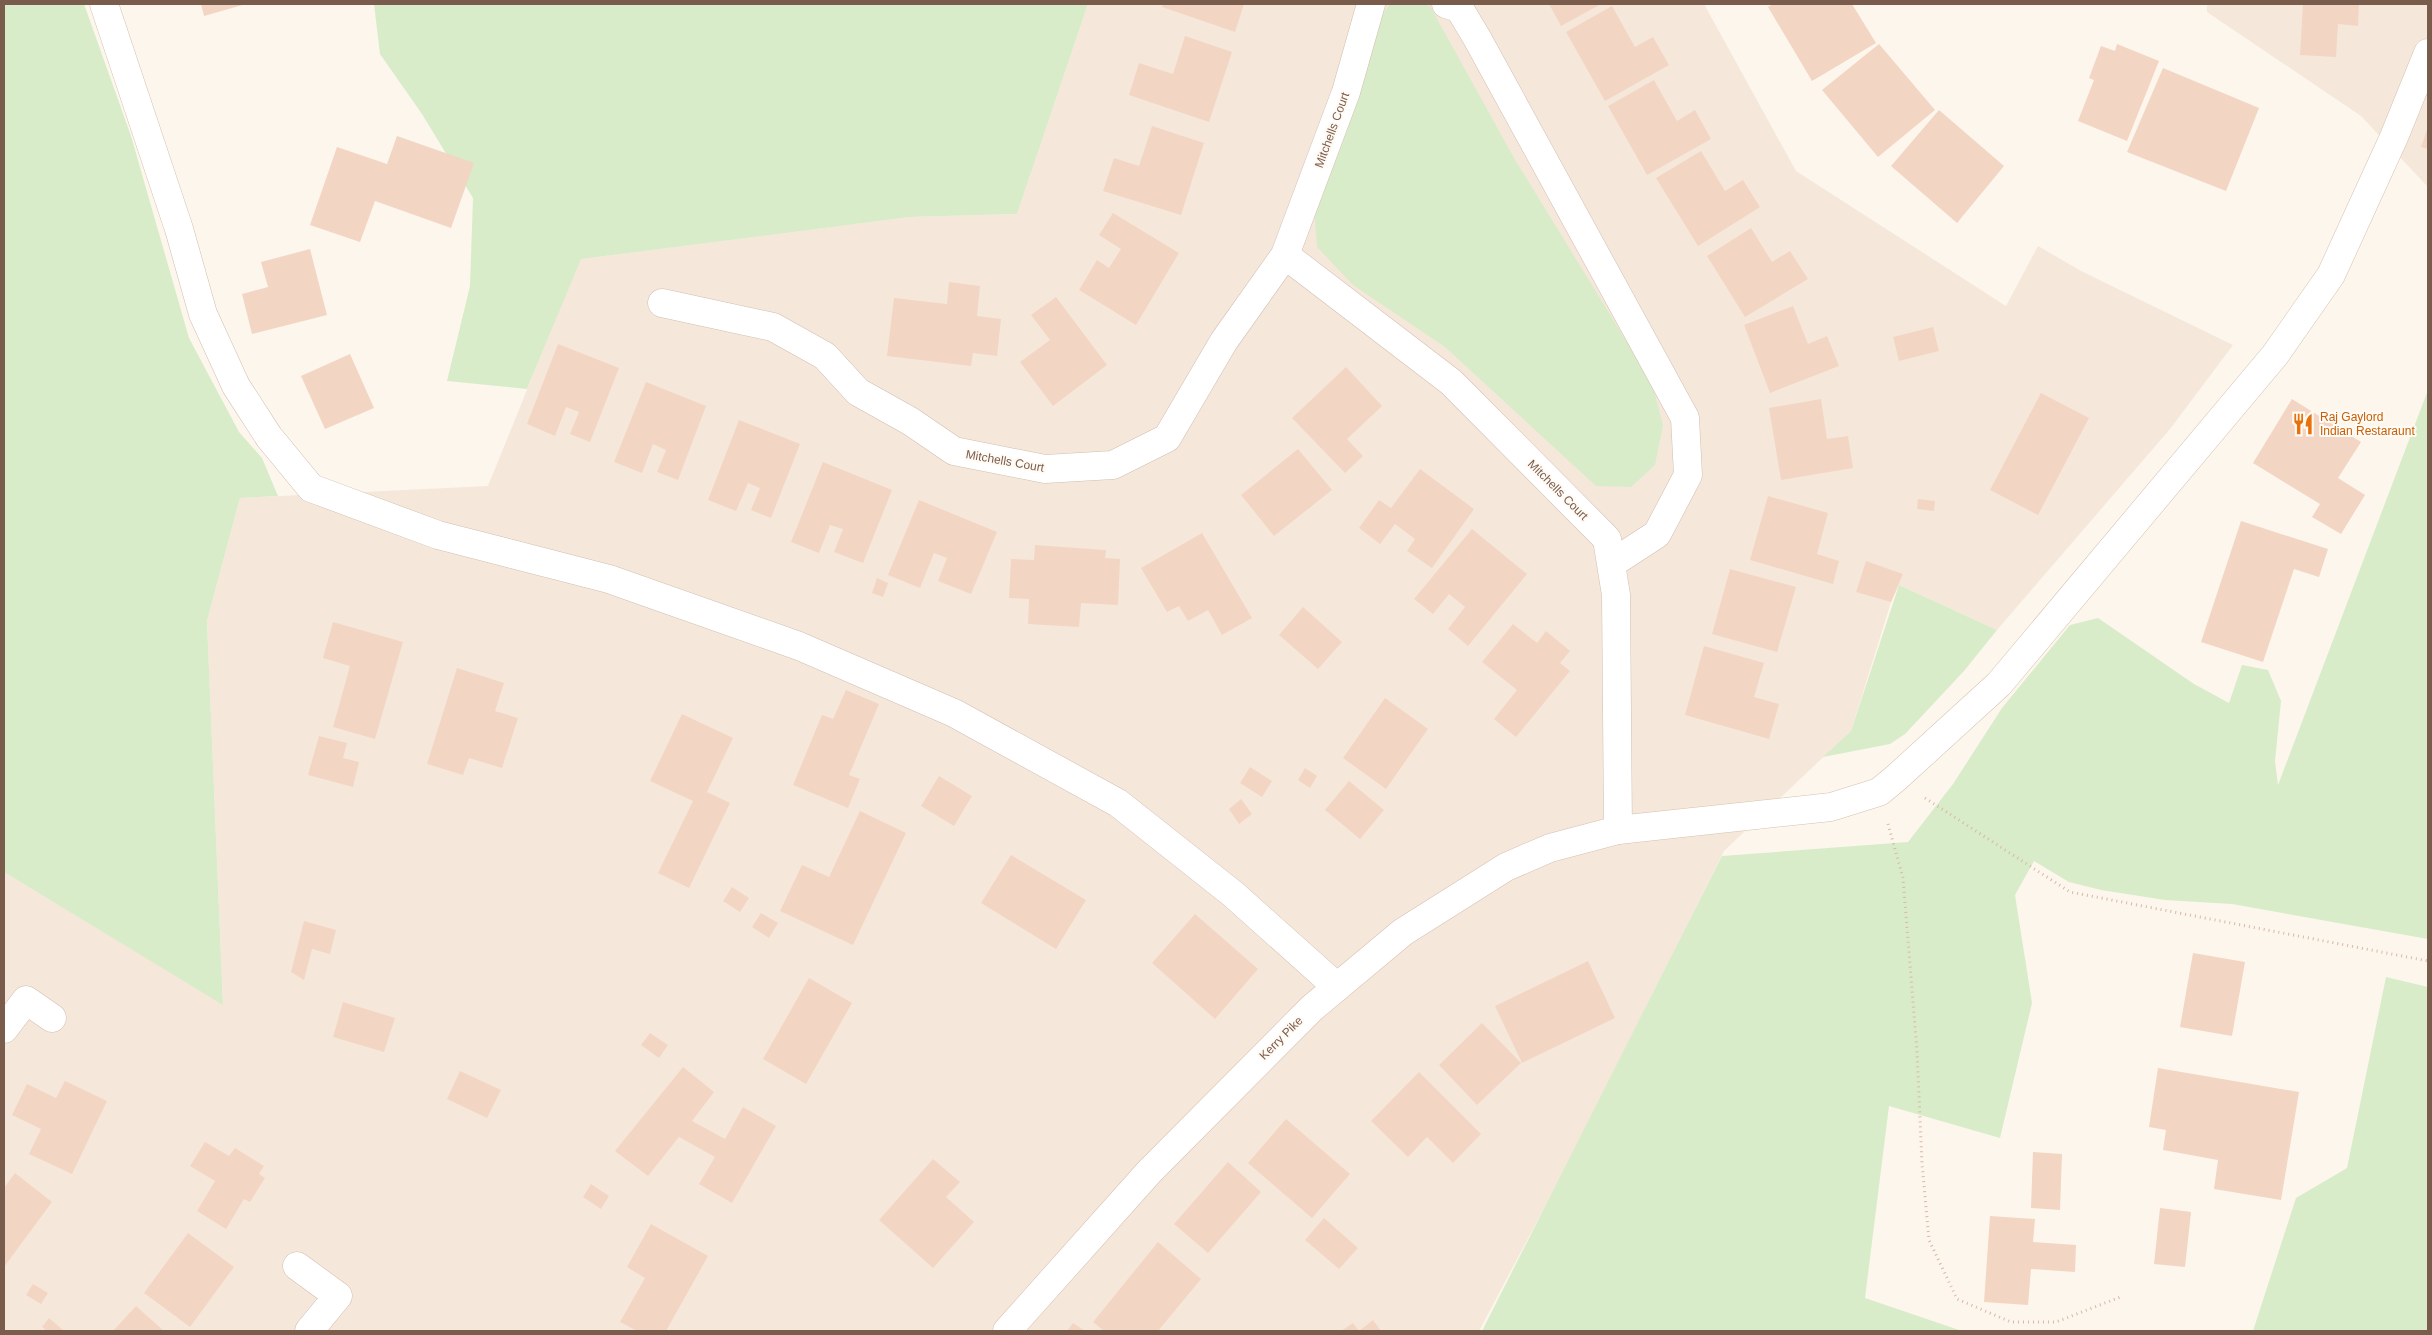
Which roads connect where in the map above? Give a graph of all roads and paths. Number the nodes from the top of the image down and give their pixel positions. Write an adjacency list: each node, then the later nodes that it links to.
1 (104, 4): 11 (street)
2 (1372, 4): 5 (street, Mitchells Court)
3 (1446, 4): 7 (street)
4 (2428, 53): 8 (street)
5 (1285, 255): 6 (street, Mitchells Court); 7 (street, Mitchells Court)
6 (662, 304)
7 (1611, 564): 9 (street, Mitchells Court)
8 (1887, 785): 9 (street, Kerry Pike); 10 (path); 15 (path)
9 (1618, 830): 11 (street, Kerry Pike)
10 (2428, 961)
11 (1337, 987): 17 (street, Kerry Pike)
12 (52, 1018): 13 (street)
13 (4, 1029)
14 (297, 1266): 16 (street)
15 (2123, 1296)
16 (309, 1331)
17 (1007, 1331)

